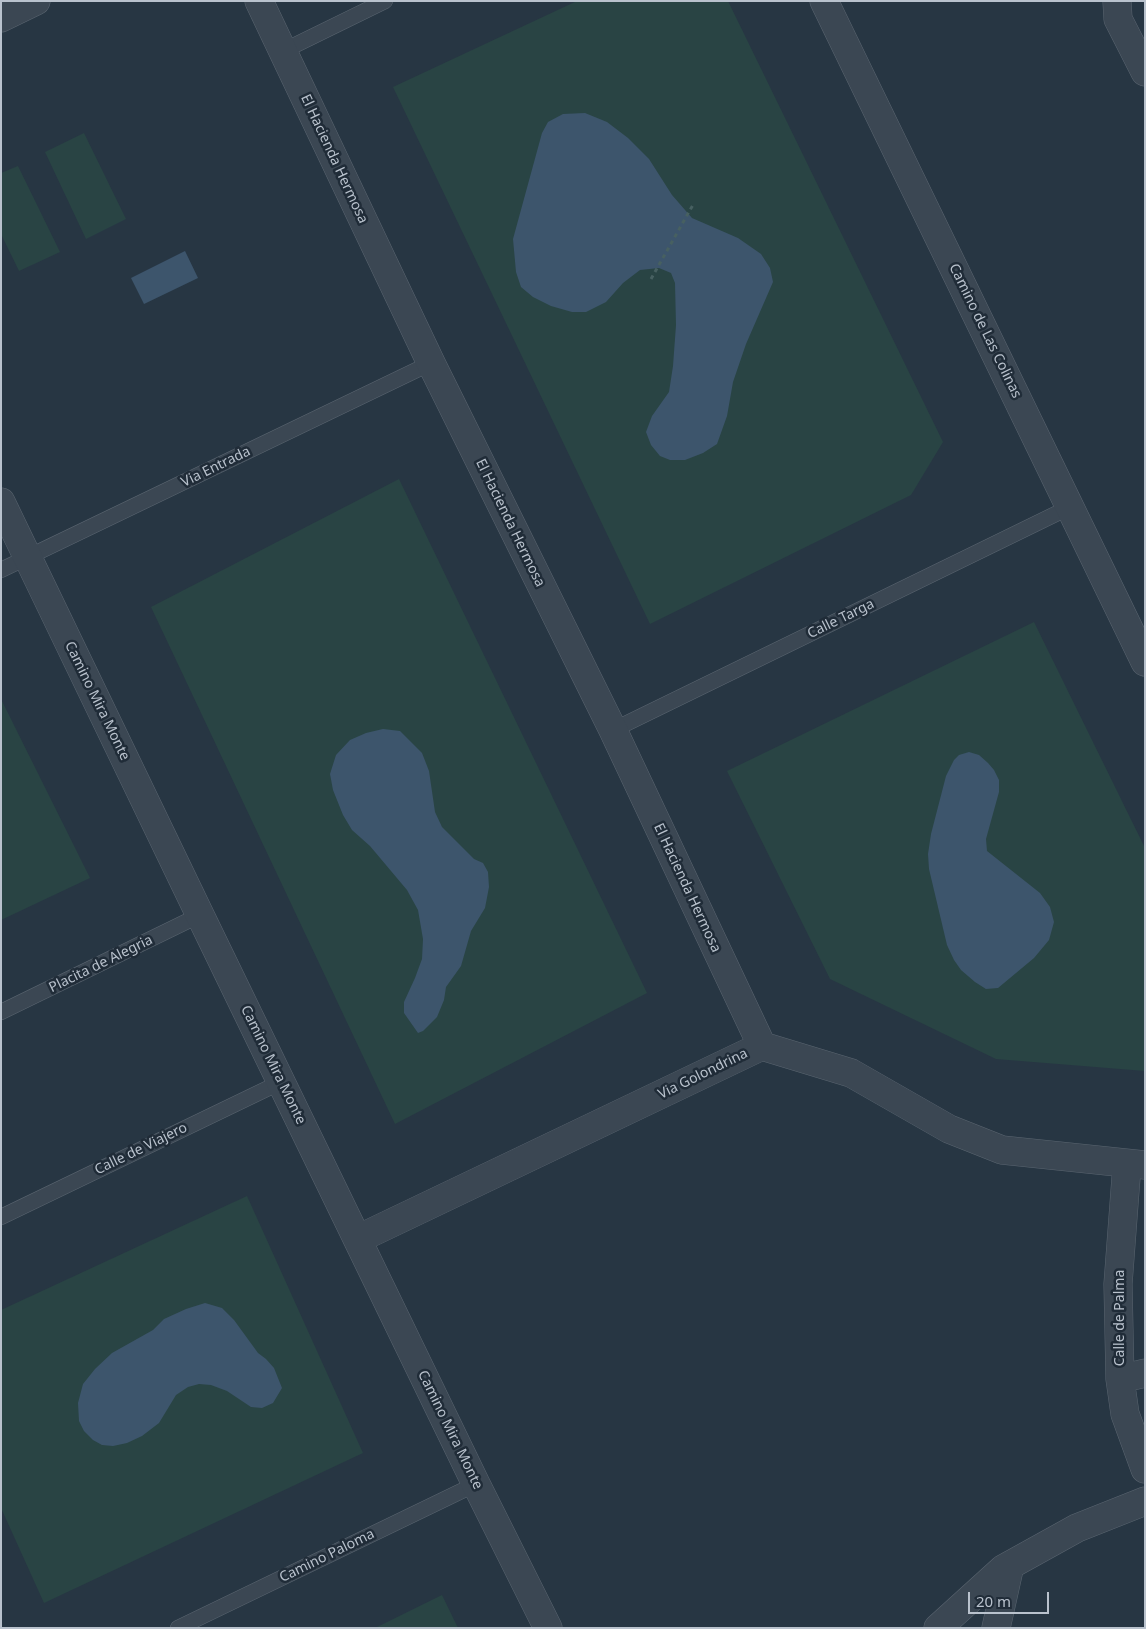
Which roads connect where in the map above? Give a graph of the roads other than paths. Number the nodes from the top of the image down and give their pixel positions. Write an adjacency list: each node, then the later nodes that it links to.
1 (36, 1): 6 (street)
2 (259, 1): 7 (street, El Hacienda Hermosa)
3 (385, 1): 7 (lane)
4 (824, 1): 11 (street, Camino de Las Colinas)
5 (1117, 1): 8 (street)
6 (1, 18)
7 (283, 51): 9 (street, El Hacienda Hermosa)
8 (1145, 72)
9 (431, 363): 12 (lane, Via Entrada); 15 (street, El Hacienda Hermosa)
10 (1, 502): 12 (street, Camino Mira Monte)
11 (1070, 507): 14 (street, Camino de Las Colinas); 15 (lane, Calle Targa)
12 (28, 557): 13 (lane, Via Entrada); 16 (street, Camino Mira Monte)
13 (1, 570)
14 (1145, 662)
15 (612, 730): 18 (street, El Hacienda Hermosa)
16 (200, 915): 17 (lane, Placita de Alegria); 19 (street, Camino Mira Monte)
17 (1, 1012)
18 (762, 1046): 20 (street, Via Golondrina); 22 (street, Via Golondrina)
19 (282, 1082): 21 (lane, Calle de Viajero); 22 (street, Camino Mira Monte)
20 (1136, 1164): 23 (street, Calle de Palma)
21 (1, 1217)
22 (358, 1239): 25 (street, Camino Mira Monte)
23 (1132, 1376): 24 (street, Calle de Palma)
24 (1145, 1469)
25 (476, 1484): 28 (lane, Camino Paloma); 29 (street, Camino Mira Monte)
26 (1145, 1501): 27 (street)
27 (1010, 1565): 30 (street); 31 (street)
28 (178, 1628)
29 (548, 1628)
30 (938, 1628)
31 (996, 1628)

